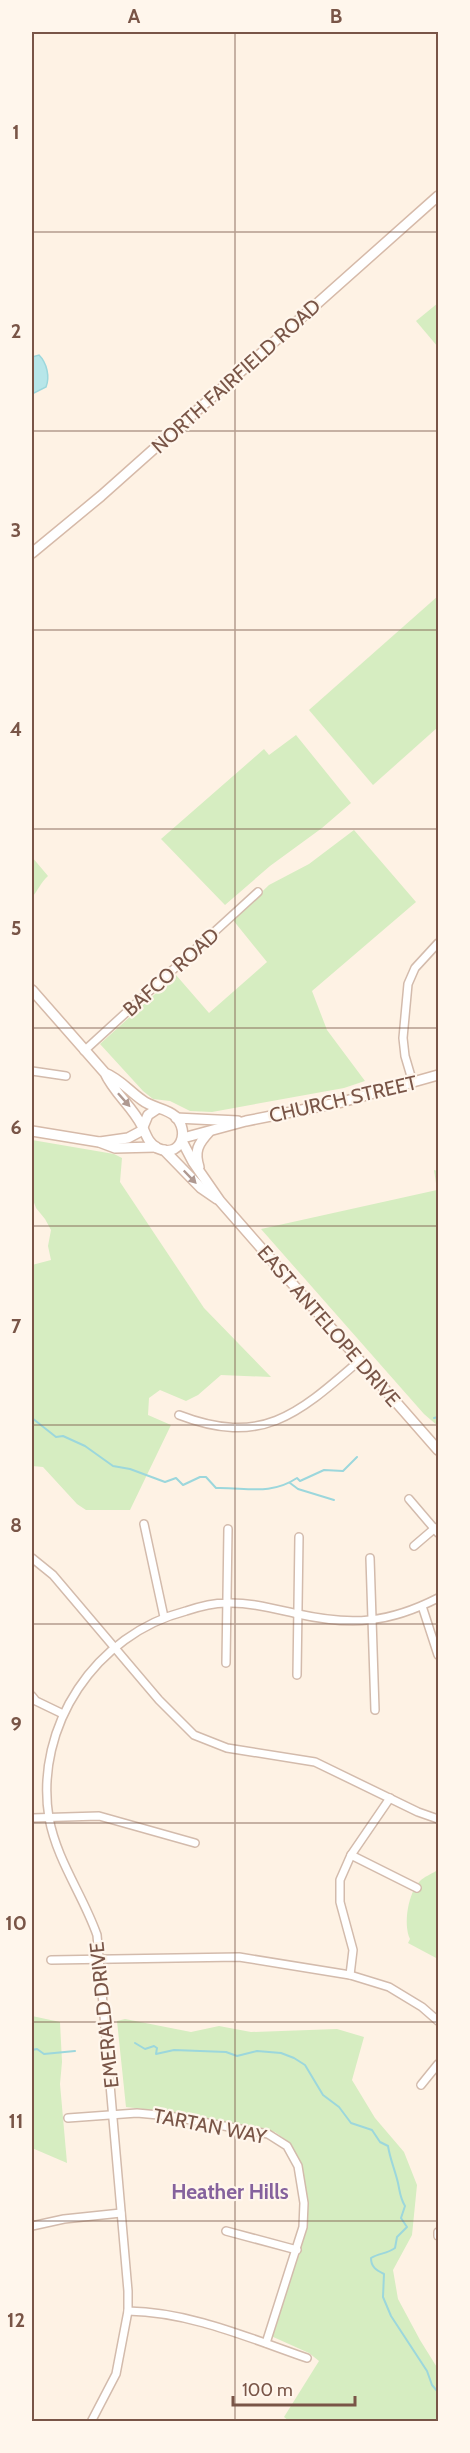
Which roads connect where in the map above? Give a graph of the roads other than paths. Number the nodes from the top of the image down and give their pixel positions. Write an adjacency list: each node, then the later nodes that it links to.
1 (438, 196): 2 (main road, NORTH FAIRFIELD ROAD)
2 (32, 553)
3 (258, 892): 6 (street, BAFCO ROAD)
4 (438, 943): 11 (street)
5 (32, 990): 6 (main road)
6 (84, 1051): 8 (main road)
7 (32, 1071): 10 (street)
8 (105, 1073): 12 (main road); 15 (main road, one-way to 15)
9 (438, 1075): 11 (main road, CHURCH STREET)
10 (66, 1076)
11 (413, 1083): 14 (main road, CHURCH STREET)
12 (157, 1109): 13 (main road); 15 (main road)
13 (176, 1118): 14 (main road, CHURCH STREET); 18 (main road)
14 (246, 1121): 17 (main road, CHURCH STREET)
15 (143, 1129): 19 (main road); 20 (main road)
16 (32, 1131): 19 (main road)
17 (209, 1132): 18 (main road, CHURCH STREET); 21 (main road)
18 (183, 1139): 20 (main road); 21 (main road, EAST ANTELOPE DRIVE)
19 (99, 1142): 20 (main road)
20 (160, 1149): 22 (main road, EAST ANTELOPE DRIVE, one-way to 22)
21 (201, 1172): 22 (main road, EAST ANTELOPE DRIVE)
22 (220, 1201): 23 (main road, EAST ANTELOPE DRIVE)
23 (359, 1361): 24 (street); 25 (main road, EAST ANTELOPE DRIVE)
24 (179, 1415)
25 (438, 1450)
26 (409, 1499): 29 (street)
27 (144, 1524): 38 (street)
28 (228, 1529): 35 (street)
29 (436, 1531): 31 (street)
30 (299, 1537): 37 (street)
31 (414, 1546)
32 (32, 1558): 40 (street)
33 (370, 1558): 39 (street)
34 (438, 1598): 36 (street, EMERALD DRIVE)
35 (226, 1603): 37 (street, EMERALD DRIVE); 38 (street, EMERALD DRIVE); 42 (street)
36 (422, 1606): 39 (street, EMERALD DRIVE); 41 (street)
37 (297, 1614): 39 (street, EMERALD DRIVE); 43 (street)
38 (164, 1617): 40 (street, EMERALD DRIVE)
39 (372, 1621): 45 (street)
40 (113, 1648): 46 (street, EMERALD DRIVE); 47 (street)
41 (438, 1655)
42 (226, 1663)
43 (297, 1675)
44 (32, 1696): 46 (street)
45 (375, 1710)
46 (63, 1714): 48 (street, EMERALD DRIVE)
47 (390, 1798): 50 (street); 52 (street)
48 (49, 1816): 49 (street); 51 (street); 54 (street, EMERALD DRIVE)
49 (32, 1818)
50 (438, 1819)
51 (195, 1843)
52 (351, 1855): 53 (street); 56 (street)
53 (417, 1888)
54 (100, 1959): 55 (street); 56 (street); 60 (street, EMERALD DRIVE)
55 (51, 1960)
56 (350, 1975): 57 (street)
57 (438, 2021)
58 (438, 2064): 59 (street)
59 (421, 2085)
60 (114, 2114): 61 (street, TARTAN WAY); 62 (street, EMERALD DRIVE); 65 (street, TARTAN WAY)
61 (68, 2118)
62 (121, 2214): 63 (street); 66 (street, EMERALD DRIVE)
63 (32, 2226)
64 (226, 2230): 65 (street)
65 (297, 2250): 67 (street, TARTAN WAY)
66 (128, 2311): 67 (street); 69 (street, EMERALD DRIVE)
67 (266, 2343): 68 (street)
68 (307, 2358)
69 (91, 2421)

